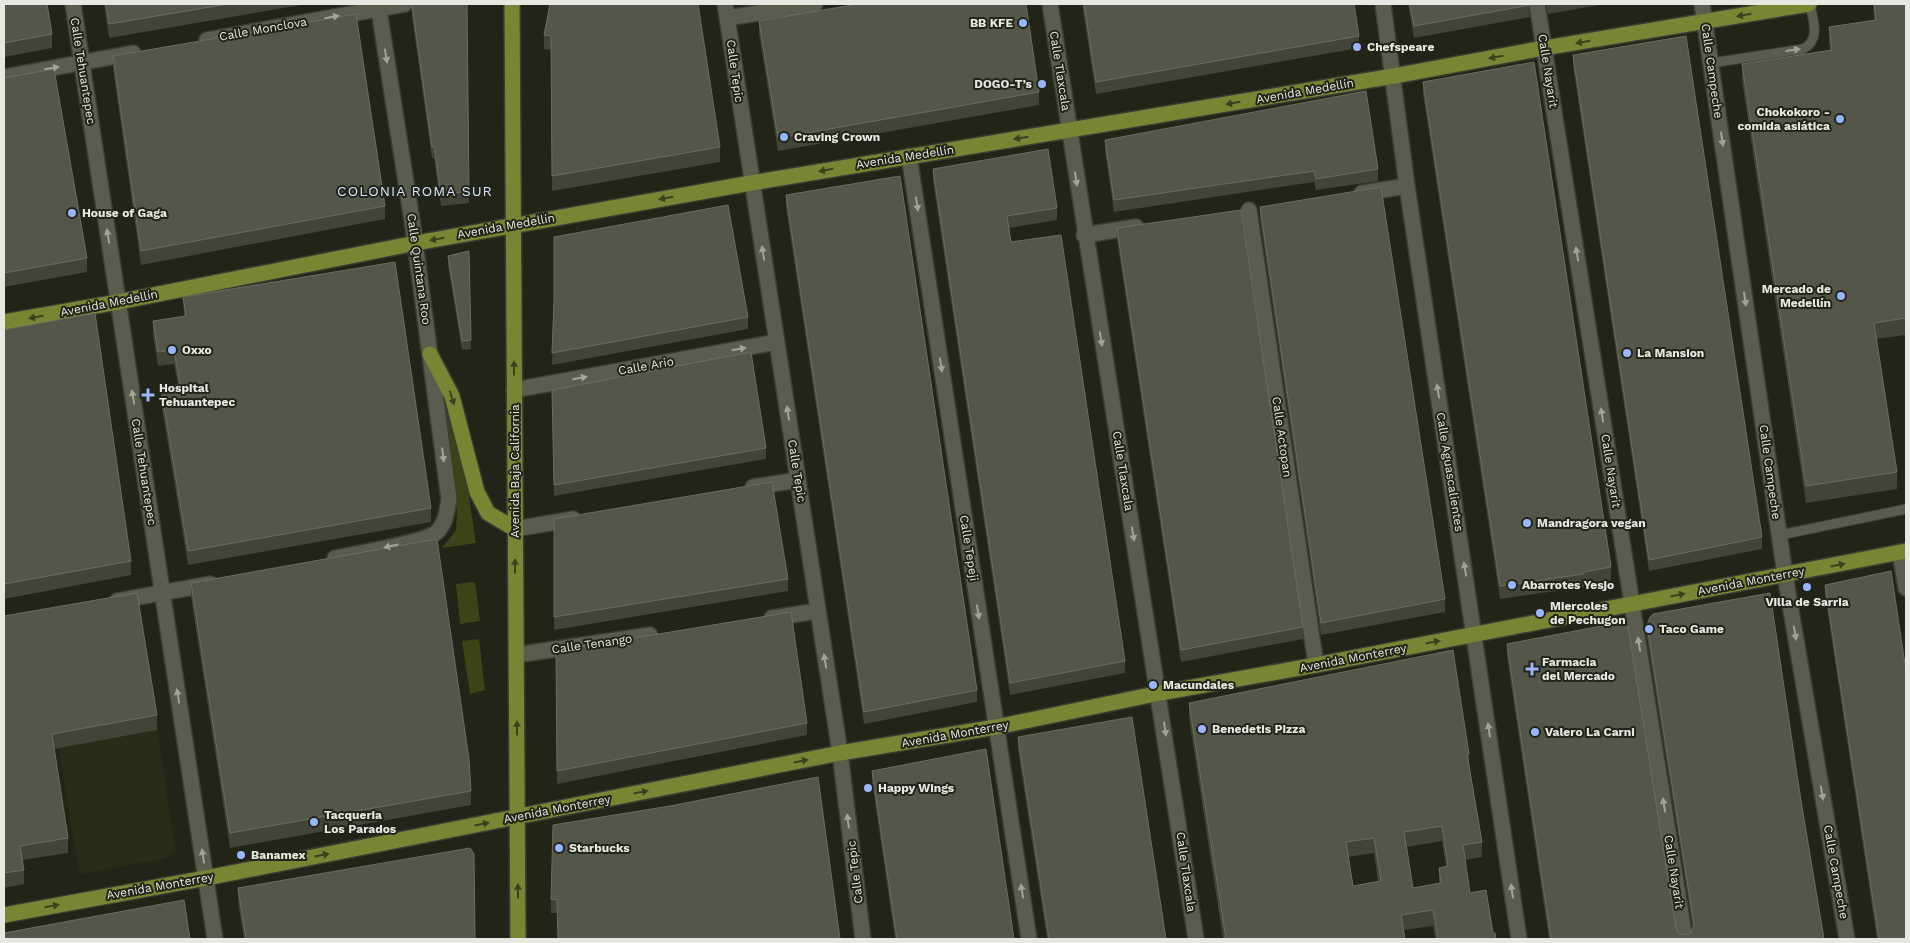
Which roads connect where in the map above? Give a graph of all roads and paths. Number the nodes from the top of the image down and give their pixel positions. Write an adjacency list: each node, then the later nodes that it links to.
1 (73, 4): 16 (street, Calle Tehuantepec)
2 (405, 4): 10 (street, Calle Monclova)
3 (512, 4): 27 (main road, Avenida Baja California)
4 (815, 4): 11 (street)
5 (1050, 4): 20 (street, Calle Tlaxcala)
6 (1382, 4): 18 (street, Calle Aguascalientes)
7 (1537, 4): 14 (street, Calle Nayarit)
8 (1702, 4): 12 (street, Calle Campeche)
9 (1809, 4): 12 (main road, Avenida Medellín, one-way to 12); 17 (lane, one-way to 9)
10 (378, 6): 13 (street, Calle Monclova, one-way to 10); 29 (street, Calle Quintana Roo, one-way to 29)
11 (726, 11): 22 (street, Calle Tepic)
12 (1705, 22): 14 (main road, Avenida Medellín, one-way to 14); 17 (street, Calle Campeche)
13 (197, 42)
14 (1544, 48): 18 (main road, Avenida Medellín, one-way to 18); 48 (street, Calle Nayarit, one-way to 14)
15 (149, 50): 16 (street)
16 (82, 63): 19 (street, one-way to 16); 30 (street, Calle Tehuantepec, one-way to 16)
17 (1711, 63): 40 (street, Calle Campeche, one-way to 40)
18 (1394, 76): 20 (main road, Avenida Medellín, one-way to 20); 23 (street, Calle Aguascalientes)
19 (4, 77)
20 (1069, 130): 21 (main road, Avenida Medellín, one-way to 21); 28 (street, Calle Tlaxcala, one-way to 28)
21 (909, 156): 22 (main road, Avenida Medellín, one-way to 22); 56 (street, Calle Tepeji, one-way to 56)
22 (751, 182): 27 (main road, Avenida Medellín, one-way to 27); 32 (street, Calle Tepic, one-way to 22)
23 (1407, 186): 24 (street); 52 (street, Calle Aguascalientes, one-way to 23)
24 (1351, 194)
25 (1267, 207): 54 (street, Calle Actopan)
26 (1152, 224): 28 (street)
27 (513, 225): 29 (main road, Avenida Medellín, one-way to 29); 34 (main road, Avenida Baja California, one-way to 27)
28 (1084, 235): 55 (street, Calle Tlaxcala, one-way to 55)
29 (416, 243): 30 (main road, Avenida Medellín); 33 (street, Calle Quintana Roo)
30 (118, 302): 31 (main road, Avenida Medellín, one-way to 31); 46 (street, Calle Tehuantepec, one-way to 30)
31 (4, 322)
32 (777, 342): 34 (street, Calle Ario, one-way to 32); 35 (street, Calle Tepic, one-way to 32)
33 (430, 354): 39 (main road, one-way to 39); 42 (street, Calle Quintana Roo, one-way to 42)
34 (514, 390): 39 (main road, Avenida Baja California)
35 (798, 480): 36 (street); 49 (street, Calle Tepic)
36 (737, 490)
37 (1906, 510): 40 (lane)
38 (583, 517): 39 (street)
39 (515, 529): 53 (main road, Avenida Baja California, one-way to 39)
40 (1780, 535): 43 (street, Calle Campeche)
41 (1903, 552): 43 (main road, Avenida Monterrey, one-way to 41); 45 (street)
42 (316, 562)
43 (1785, 575): 48 (main road, Avenida Monterrey, one-way to 43); 68 (street, Calle Campeche, one-way to 68)
44 (220, 582): 46 (street)
45 (1906, 588)
46 (162, 594): 47 (street); 59 (street, Calle Tehuantepec, one-way to 46)
47 (106, 603)
48 (1632, 604): 52 (main road, Avenida Monterrey); 67 (street, Calle Nayarit, one-way to 48)
49 (817, 611): 50 (street); 57 (street, Calle Tepic, one-way to 49)
50 (759, 619)
51 (662, 634): 53 (street, Calle Tenango)
52 (1475, 634): 54 (main road, Avenida Monterrey, one-way to 52); 66 (street, Calle Aguascalientes, one-way to 52)
53 (516, 655): 58 (main road, Avenida Baja California, one-way to 53)
54 (1316, 665): 55 (main road, Avenida Monterrey)
55 (1160, 693): 56 (main road, Avenida Monterrey); 65 (street, Calle Tlaxcala, one-way to 65)
56 (996, 727): 57 (main road, Avenida Monterrey); 64 (street, Calle Tepeji, one-way to 56)
57 (840, 753): 58 (main road, Avenida Monterrey, one-way to 57); 63 (street, Calle Tepic, one-way to 57)
58 (517, 816): 59 (main road, Avenida Monterrey, one-way to 58); 62 (main road, Avenida Baja California, one-way to 58)
59 (206, 878): 60 (main road, Avenida Monterrey, one-way to 59); 61 (street, Calle Tehuantepec)
60 (4, 915)
61 (215, 939)
62 (518, 939)
63 (863, 939)
64 (1029, 939)
65 (1196, 939)
66 (1519, 939)
67 (1685, 939)
68 (1847, 939)

